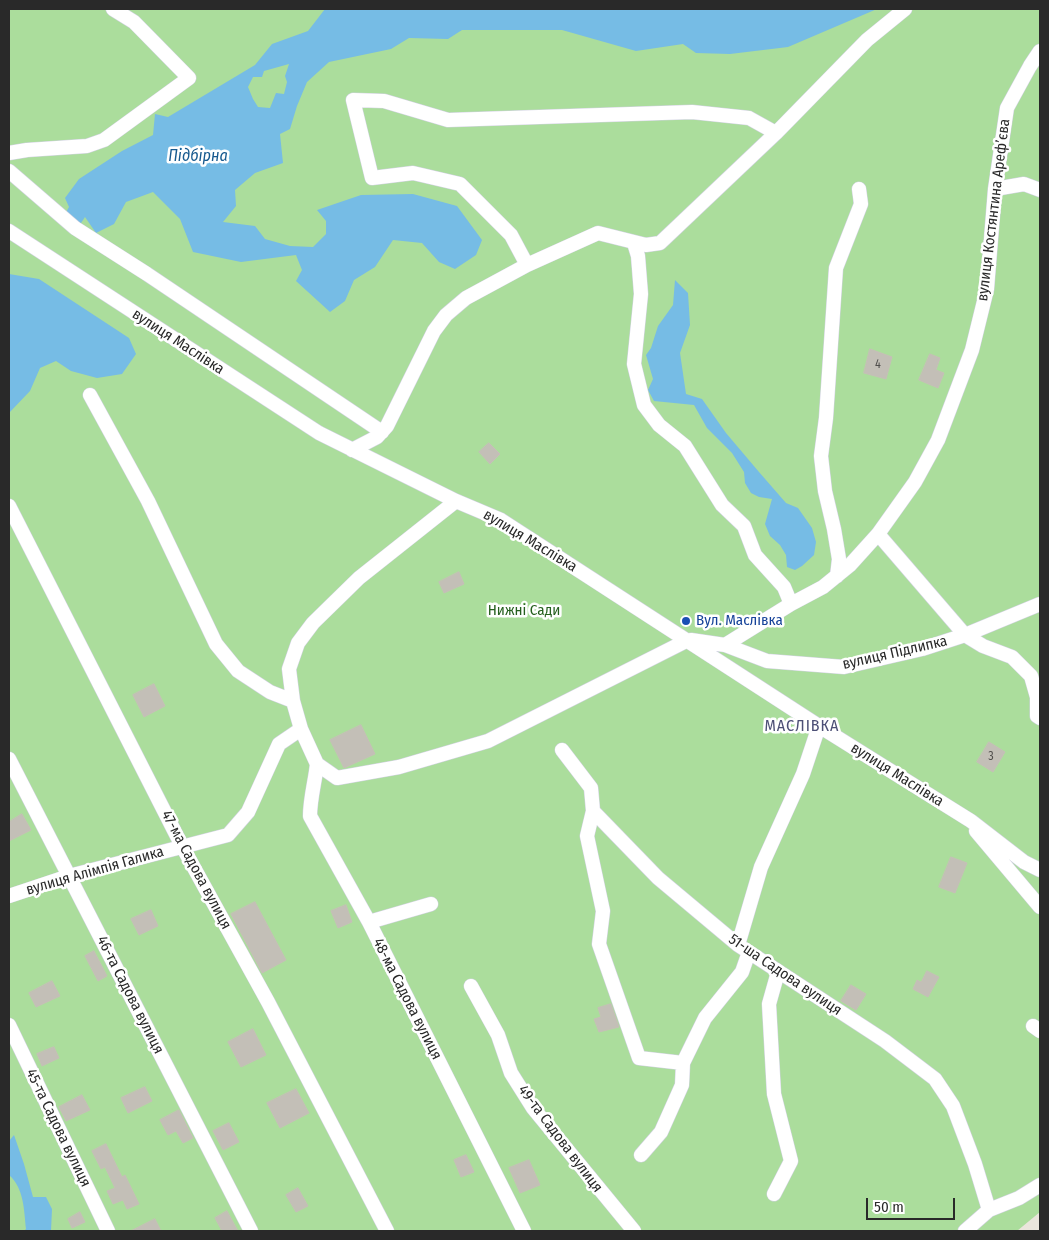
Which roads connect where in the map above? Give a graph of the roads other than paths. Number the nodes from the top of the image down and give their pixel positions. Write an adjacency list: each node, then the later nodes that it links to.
1 (113, 9): 5 (street)
2 (905, 9): 4 (street)
3 (1040, 52): 8 (street, вулиця Костянтина Арефʼєва)
4 (776, 133): 11 (street); 12 (street)
5 (9, 153)
6 (9, 171): 14 (street)
7 (859, 189): 19 (street)
8 (995, 189): 9 (street); 18 (street, вулиця Костянтина Арефʼєва)
9 (1040, 190)
10 (9, 231): 15 (street, вулиця Маслівка)
11 (640, 244): 12 (street); 20 (street)
12 (527, 265): 14 (street)
13 (90, 395): 25 (street)
14 (382, 432): 15 (street)
15 (352, 450): 16 (street, вулиця Маслівка)
16 (456, 501): 23 (street, вулиця Маслівка); 25 (street)
17 (9, 506): 34 (street, 47-ма Садова вулиця)
18 (878, 534): 19 (street, вулиця Костянтина Арефʼєва); 22 (street)
19 (837, 576): 20 (street, вулиця Костянтина Арефʼєва)
20 (791, 604): 24 (street, вулиця Костянтина Арефʼєва)
21 (1040, 604): 22 (street, вулиця Підлипка)
22 (965, 635): 24 (street, вулиця Підлипка); 26 (street)
23 (688, 640): 24 (street, вулиця Підлипка); 27 (street, вулиця Маслівка); 31 (street)
24 (726, 645)
25 (293, 701): 28 (street)
26 (1040, 718)
27 (819, 726): 33 (street, вулиця Маслівка); 42 (street)
28 (301, 728): 31 (street); 34 (street, вулиця Алімпія Галика)
29 (562, 750): 32 (street)
30 (9, 759): 36 (street, 46-та Садова вулиця)
31 (317, 764): 41 (street, 48-ма Садова вулиця)
32 (593, 811): 42 (street, 51-ша Садова вулиця); 46 (street)
33 (970, 821): 35 (street, вулиця Маслівка); 37 (street)
34 (182, 846): 36 (street, вулиця Алімпія Галика); 53 (street, 47-ма Садова вулиця)
35 (1039, 870): 37 (street)
36 (69, 876): 38 (street, вулиця Алімпія Галика); 52 (street, 46-та Садова вулиця)
37 (1028, 893): 40 (street)
38 (9, 896)
39 (430, 904): 41 (street)
40 (1040, 907)
41 (368, 922): 54 (street, 48-ма Садова вулиця)
42 (744, 949): 43 (street, 51-ша Садова вулиця); 46 (street)
43 (778, 972): 49 (street); 50 (street, 51-ша Садова вулиця)
44 (471, 986): 55 (street, 49-та Садова вулиця)
45 (9, 1025): 51 (street, 45-та Садова вулиця)
46 (682, 1063): 47 (street)
47 (641, 1156)
48 (1040, 1185): 50 (street)
49 (774, 1194)
50 (989, 1210): 56 (street)
51 (108, 1231)
52 (251, 1231)
53 (387, 1231)
54 (524, 1231)
55 (634, 1231)
56 (965, 1231)

